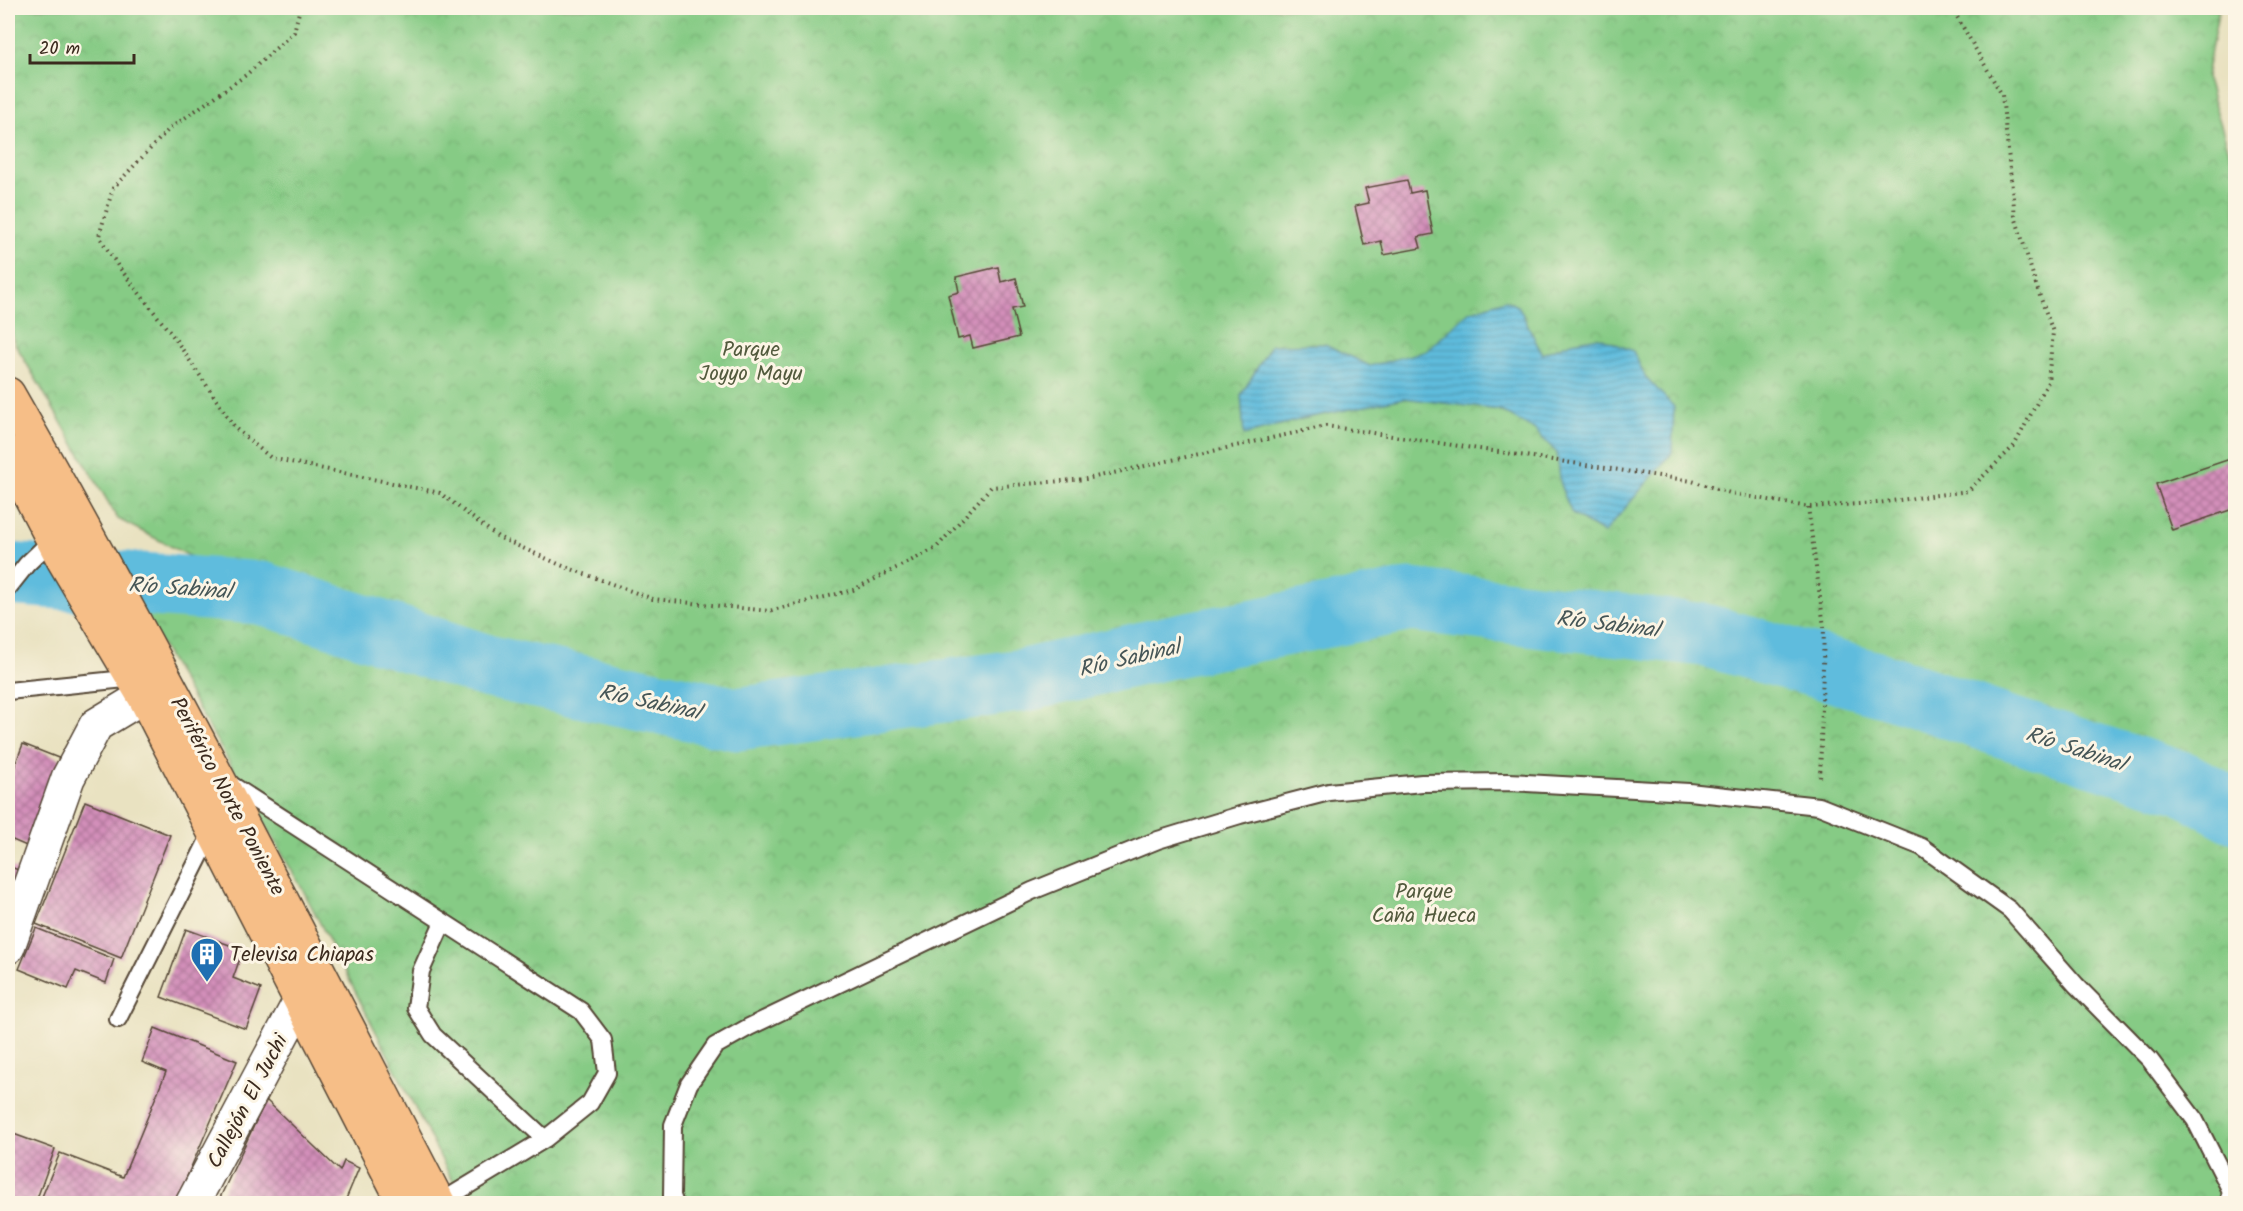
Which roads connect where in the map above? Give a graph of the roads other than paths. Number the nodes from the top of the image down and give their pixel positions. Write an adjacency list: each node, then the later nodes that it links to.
1 (8, 394): 5 (main road, Periférico Norte Poniente)
2 (8, 453): 3 (main road, Periférico Norte Poniente)
3 (58, 549): 4 (lane); 5 (main road, Periférico Norte Poniente)
4 (8, 588)
5 (117, 619): 6 (main road, Periférico Norte Poniente); 8 (main road, Periférico Norte Poniente)
6 (139, 687): 7 (lane); 9 (main road, Periférico Norte Poniente); 11 (street)
7 (8, 691)
8 (217, 775): 10 (lane); 17 (main road, Periférico Norte Poniente)
9 (214, 829): 12 (main road, Periférico Norte Poniente); 13 (lane)
10 (443, 922): 14 (lane); 14 (lane)
11 (8, 947)
12 (301, 999): 15 (street, Callejón El Juchi); 16 (main road, Periférico Norte Poniente)
13 (118, 1019)
14 (545, 1139): 17 (lane)
15 (192, 1203)
16 (405, 1203)
17 (439, 1203)
18 (675, 1203): 19 (lane)
19 (2231, 1203)

